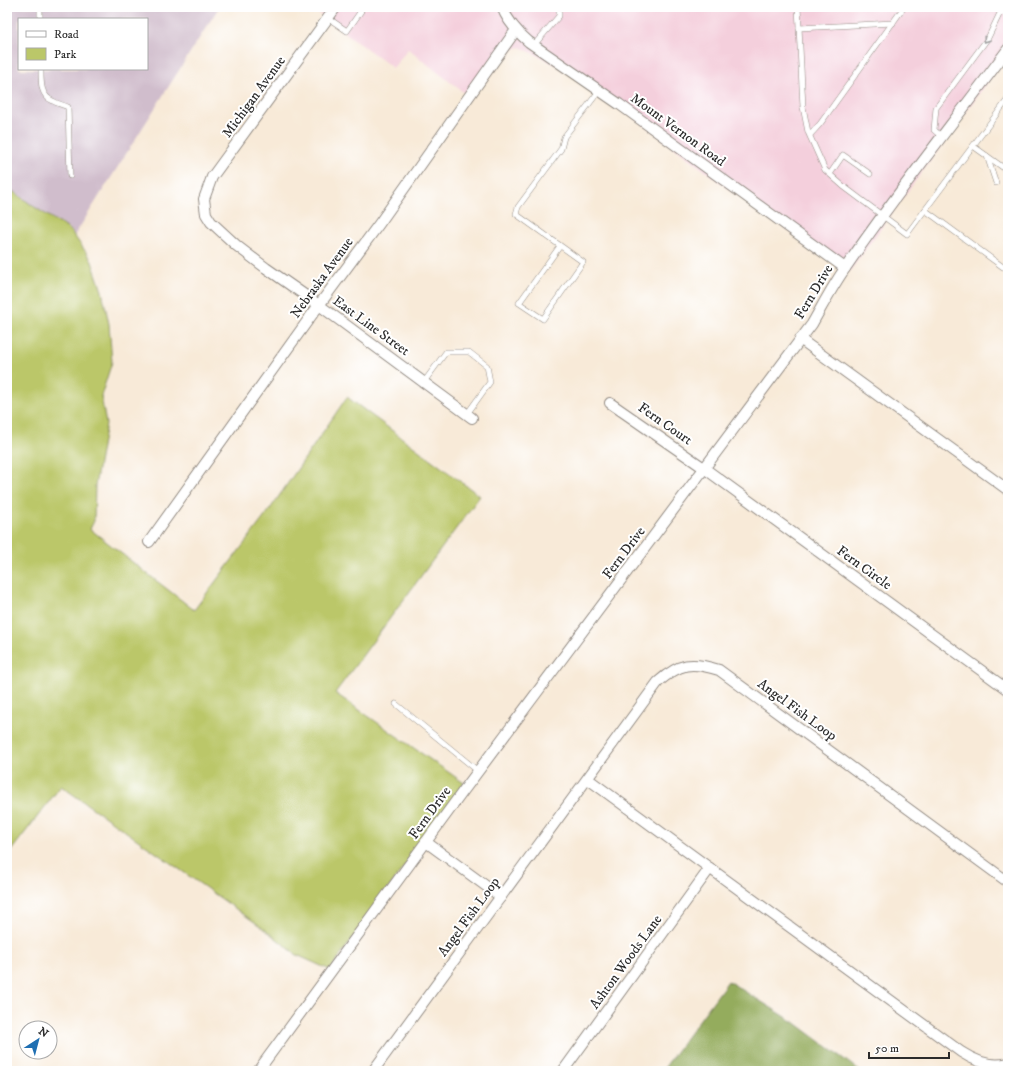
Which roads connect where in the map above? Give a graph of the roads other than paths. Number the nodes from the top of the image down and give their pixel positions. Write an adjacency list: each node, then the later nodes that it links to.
1 (40, 7): 10 (lane)
2 (356, 7): 9 (lane)
3 (502, 7): 13 (street, Mount Vernon Road)
4 (559, 7): 14 (lane)
5 (798, 7): 12 (lane)
6 (904, 7): 11 (lane)
7 (999, 10): 8 (lane); 20 (lane, one-way to 20)
8 (1008, 11)
9 (331, 12): 28 (street, Michigan Avenue)
10 (40, 18)
11 (893, 23): 12 (lane); 19 (lane)
12 (799, 28): 19 (lane)
13 (516, 30): 14 (street, Mount Vernon Road); 34 (street, Nebraska Avenue)
14 (534, 45): 17 (street, Mount Vernon Road)
15 (1007, 52): 20 (street, Fern Drive)
16 (41, 70): 26 (lane)
17 (599, 91): 31 (lane); 33 (street, Mount Vernon Road)
18 (1008, 99): 21 (lane)
19 (810, 135): 24 (lane)
20 (942, 137): 30 (street, Fern Drive)
21 (973, 146): 22 (lane); 29 (lane)
22 (987, 156): 23 (lane); 27 (lane)
23 (1008, 171)
24 (830, 174): 25 (lane); 30 (lane)
25 (870, 174)
26 (70, 176)
27 (996, 183)
28 (204, 207): 34 (street, East Line Street)
29 (925, 210): 30 (lane); 32 (lane)
30 (882, 216): 33 (street, Fern Drive)
31 (560, 246): 31 (lane)
32 (1003, 267)
33 (845, 268): 35 (street, Fern Drive)
34 (319, 305): 36 (street, East Line Street); 41 (street, Nebraska Avenue)
35 (800, 340): 39 (street, Fern Drive); 40 (street)
36 (424, 382): 38 (street, East Line Street); 38 (lane)
37 (610, 403): 39 (street, Fern Court)
38 (470, 416)
39 (704, 468): 42 (street, Fern Circle); 44 (street, Fern Drive)
40 (1008, 490)
41 (149, 542)
42 (1008, 690)
43 (396, 704): 44 (lane)
44 (478, 771): 46 (street, Fern Drive)
45 (588, 779): 47 (street); 48 (street, Angel Fish Loop); 49 (street, Angel Fish Loop)
46 (426, 842): 49 (street); 51 (street, Fern Drive)
47 (710, 868): 50 (street); 53 (street, Ashton Woods Lane)
48 (1008, 882)
49 (501, 897): 52 (street, Angel Fish Loop)
50 (1008, 1062)
51 (258, 1071)
52 (373, 1071)
53 (563, 1071)

